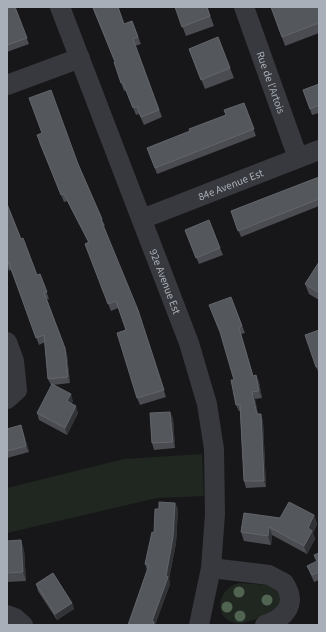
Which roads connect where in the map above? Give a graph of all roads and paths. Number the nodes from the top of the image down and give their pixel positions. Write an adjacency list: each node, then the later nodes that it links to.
1 (60, 7): 3 (street, 92e Avenue Est)
2 (244, 7): 6 (street, Rue de l'Artois)
3 (80, 58): 4 (street); 7 (street, 92e Avenue Est)
4 (7, 85)
5 (319, 150): 6 (street, 84e Avenue Est)
6 (298, 158): 7 (street, 84e Avenue Est)
7 (142, 219): 10 (street, 92e Avenue Est)
8 (7, 342): 9 (street)
9 (7, 399)
10 (211, 568): 12 (street, 92e Avenue Est); 14 (street)
11 (7, 614): 13 (street)
12 (201, 624)
13 (23, 625)
14 (265, 625)

